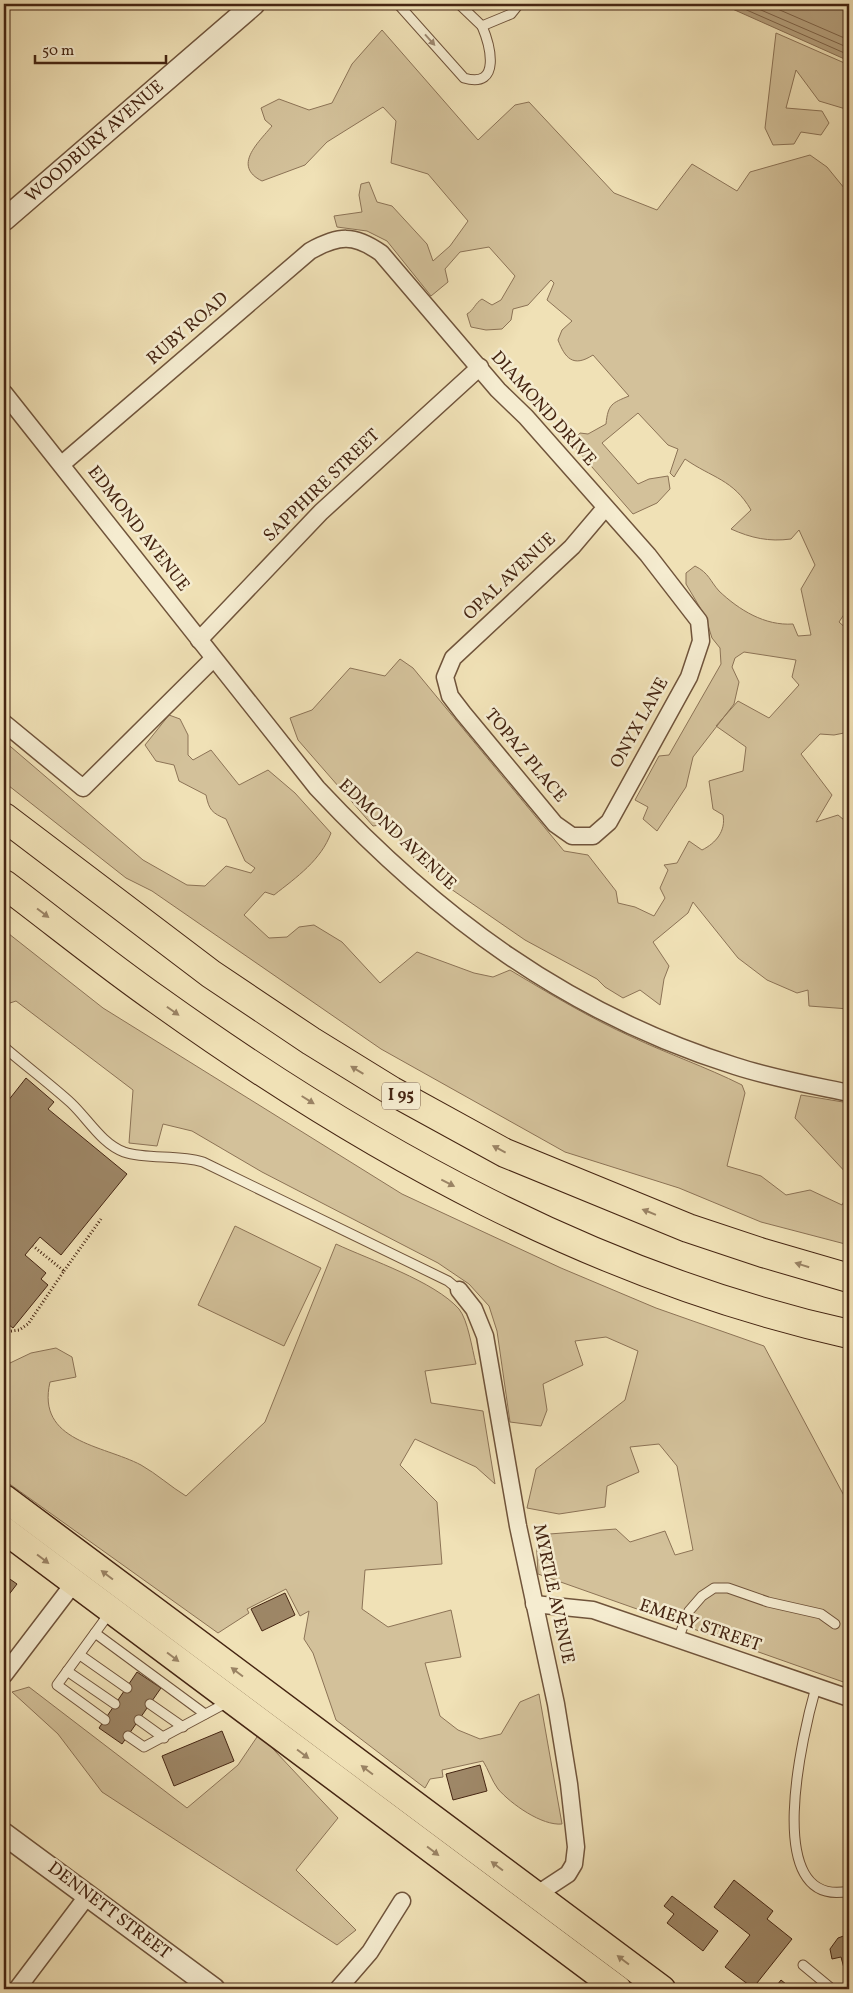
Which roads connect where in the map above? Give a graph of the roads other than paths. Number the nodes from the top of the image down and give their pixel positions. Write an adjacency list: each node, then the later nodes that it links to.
1 (254, 4): 6 (street, WOODBURY AVENUE)
2 (398, 4): 5 (lane, one-way to 5)
3 (459, 4): 5 (lane)
4 (519, 4): 5 (lane)
5 (482, 26)
6 (4, 220)
7 (347, 238): 8 (street, DIAMOND DRIVE); 10 (street, RUBY ROAD)
8 (480, 367): 11 (street, DIAMOND DRIVE); 13 (street, SAPPHIRE STREET)
9 (4, 393): 10 (street, EDMOND AVENUE)
10 (62, 464): 13 (street, EDMOND AVENUE)
11 (605, 508): 12 (street, DIAMOND DRIVE); 15 (street, OPAL AVENUE)
12 (699, 621): 18 (street, ONYX LANE)
13 (199, 640): 14 (street, EDMOND AVENUE)
14 (213, 659): 16 (street); 21 (street, EDMOND AVENUE)
15 (445, 677): 18 (street, TOPAZ PLACE)
16 (4, 723)
17 (4, 817): 22 (highway, I 95, one-way to 17)
18 (593, 836)
19 (4, 884): 24 (highway, one-way to 24)
20 (4, 1047): 23 (lane)
21 (849, 1093)
22 (849, 1278)
23 (459, 1290): 28 (street, MYRTLE AVENUE)
24 (849, 1334)
25 (4, 1498): 51 (main road, one-way to 25)
26 (4, 1530): 27 (main road, one-way to 27)
27 (74, 1583): 29 (main road); 35 (street)
28 (534, 1604): 32 (street, EMERY STREET); 51 (street, MYRTLE AVENUE)
29 (111, 1611): 31 (lane); 39 (main road, one-way to 39)
30 (835, 1624): 32 (lane)
31 (95, 1633): 33 (lane); 42 (lane)
32 (678, 1640): 36 (street, EMERY STREET)
33 (80, 1655): 34 (lane); 37 (lane)
34 (67, 1671): 40 (lane); 43 (lane)
35 (4, 1675)
36 (816, 1687): 38 (street, EMERY STREET); 49 (lane)
37 (126, 1688)
38 (849, 1698)
39 (231, 1700): 42 (lane); 57 (main road, one-way to 57)
40 (115, 1704)
41 (150, 1704): 45 (lane)
42 (205, 1714): 45 (lane)
43 (105, 1720)
44 (139, 1720): 47 (lane)
45 (183, 1727): 47 (lane)
46 (128, 1736): 47 (lane)
47 (164, 1738)
48 (4, 1834): 50 (street, DENNETT STREET)
49 (849, 1891)
50 (88, 1895): 54 (street); 55 (street, DENNETT STREET)
51 (536, 1896): 58 (main road, one-way to 51)
52 (402, 1901): 56 (street)
53 (803, 1965): 59 (lane)
54 (17, 1989)
55 (214, 1989)
56 (338, 1989)
57 (618, 1989)
58 (662, 1989)
59 (832, 1989)

